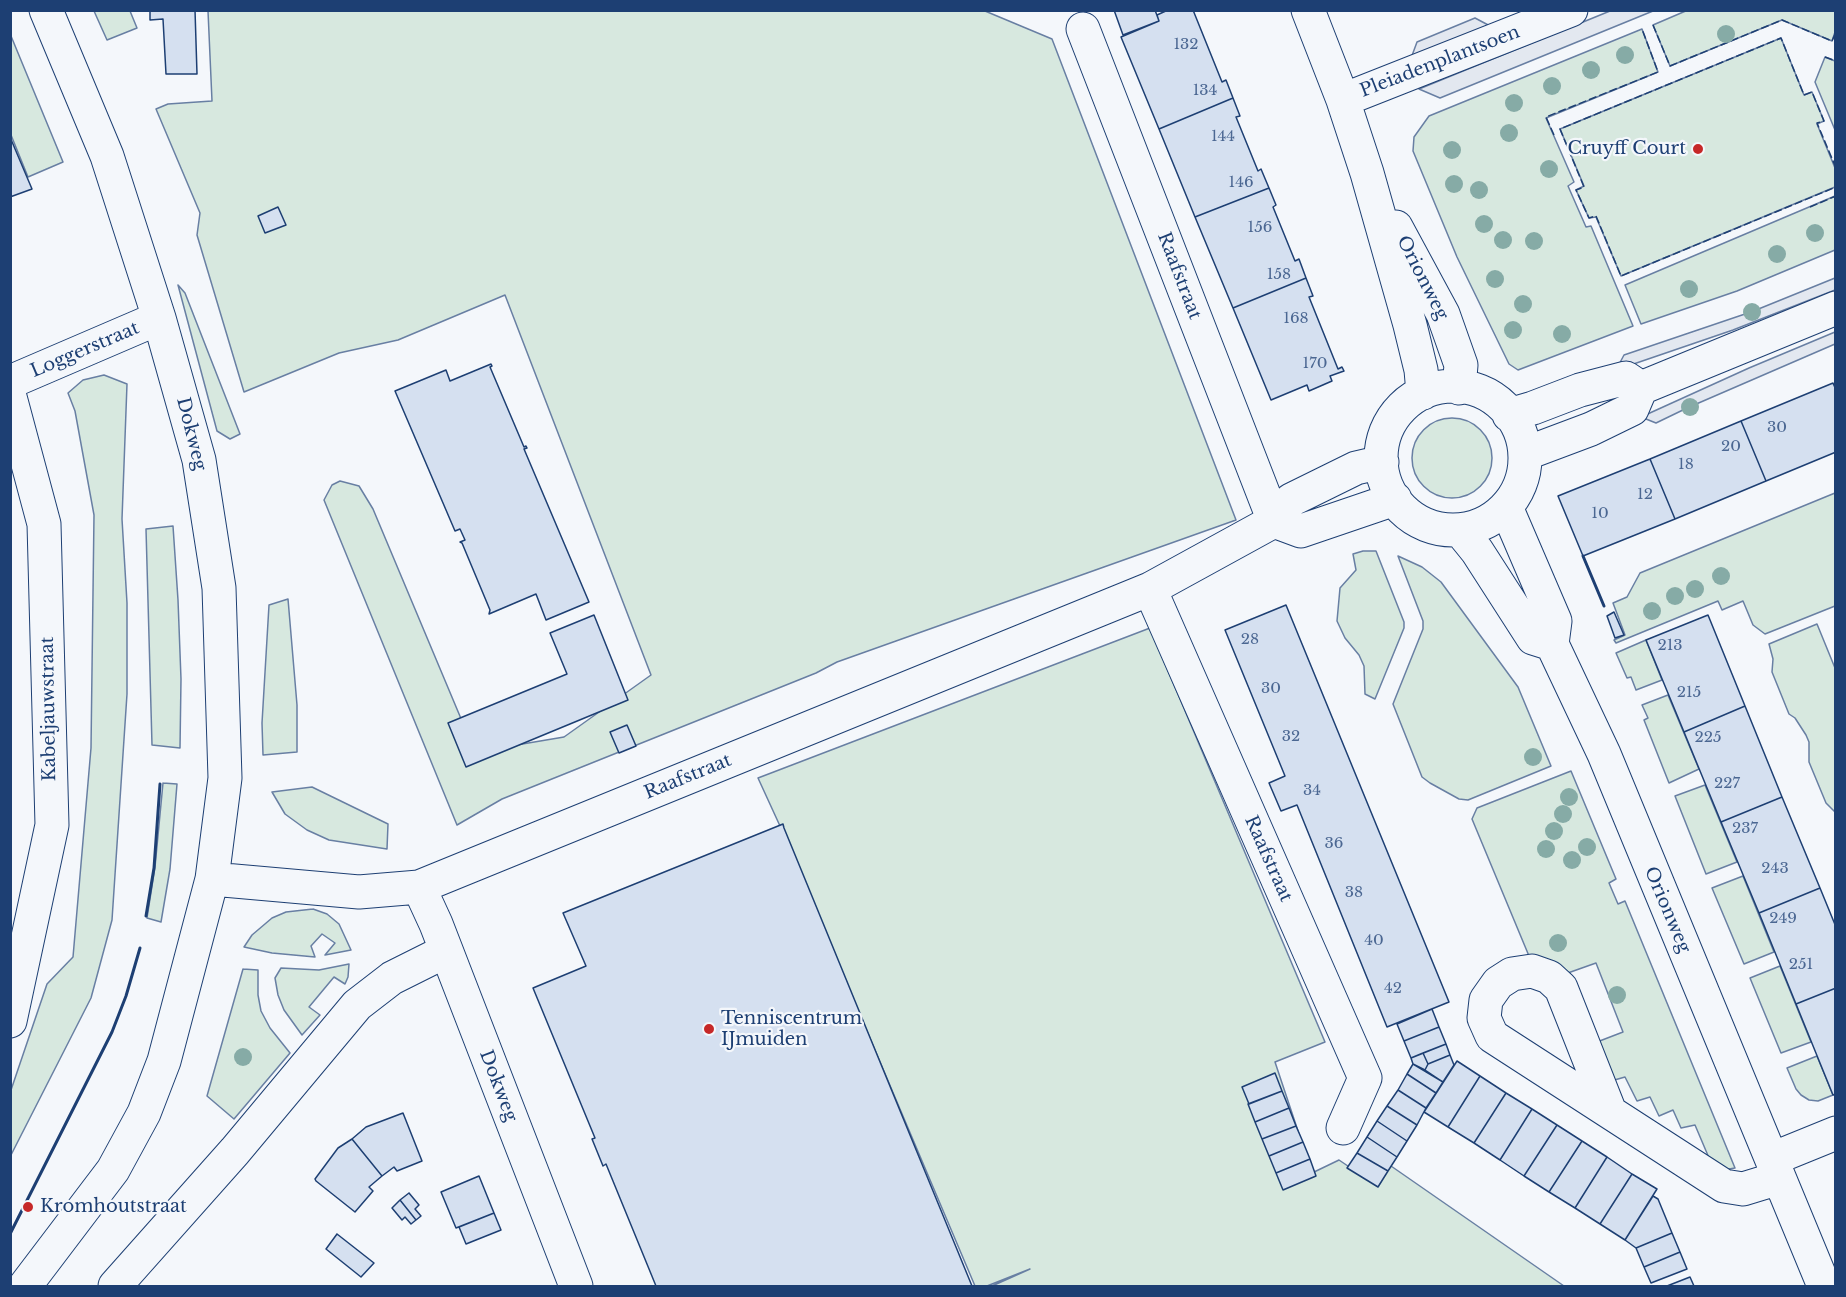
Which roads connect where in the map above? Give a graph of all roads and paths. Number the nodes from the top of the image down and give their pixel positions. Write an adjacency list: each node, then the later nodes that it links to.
1 (46, 10): 8 (street, Dokweg)
2 (1308, 10): 5 (street, Orionweg)
3 (1571, 10): 5 (street, Pleiadenplantsoen)
4 (1083, 29): 19 (street, Raafstraat)
5 (1343, 100): 6 (street, Orionweg)
6 (1367, 173): 10 (street, Orionweg); 12 (street, Orionweg)
7 (1836, 308): 11 (street)
8 (159, 318): 9 (street, Loggerstraat); 23 (street, Dokweg)
9 (10, 382)
10 (1459, 388): 12 (street); 14 (street)
11 (1641, 388): 14 (street); 15 (street)
12 (1423, 393): 16 (street)
13 (10, 397): 26 (street, Kabeljauwstraat)
14 (1509, 415): 15 (street)
15 (1527, 453): 18 (street)
16 (1382, 462): 17 (street); 19 (street, Raafstraat)
17 (1395, 499): 19 (street); 20 (street)
18 (1506, 507): 20 (street); 22 (street, Orionweg)
19 (1274, 521): 21 (street, Raafstraat)
20 (1460, 530): 22 (street)
21 (1150, 589): 24 (street, Raafstraat); 28 (street, Raafstraat)
22 (1552, 644): 30 (street, Orionweg)
23 (212, 879): 24 (street, Raafstraat); 31 (street)
24 (419, 887): 25 (street, Dokweg)
25 (446, 951): 32 (street); 33 (street, Dokweg)
26 (10, 1021)
27 (1610, 1112): 30 (street)
28 (1343, 1128)
29 (1836, 1133): 30 (street)
30 (1775, 1168): 34 (street, Orionweg)
31 (25, 1287)
32 (115, 1287)
33 (576, 1287)
34 (1824, 1287)

